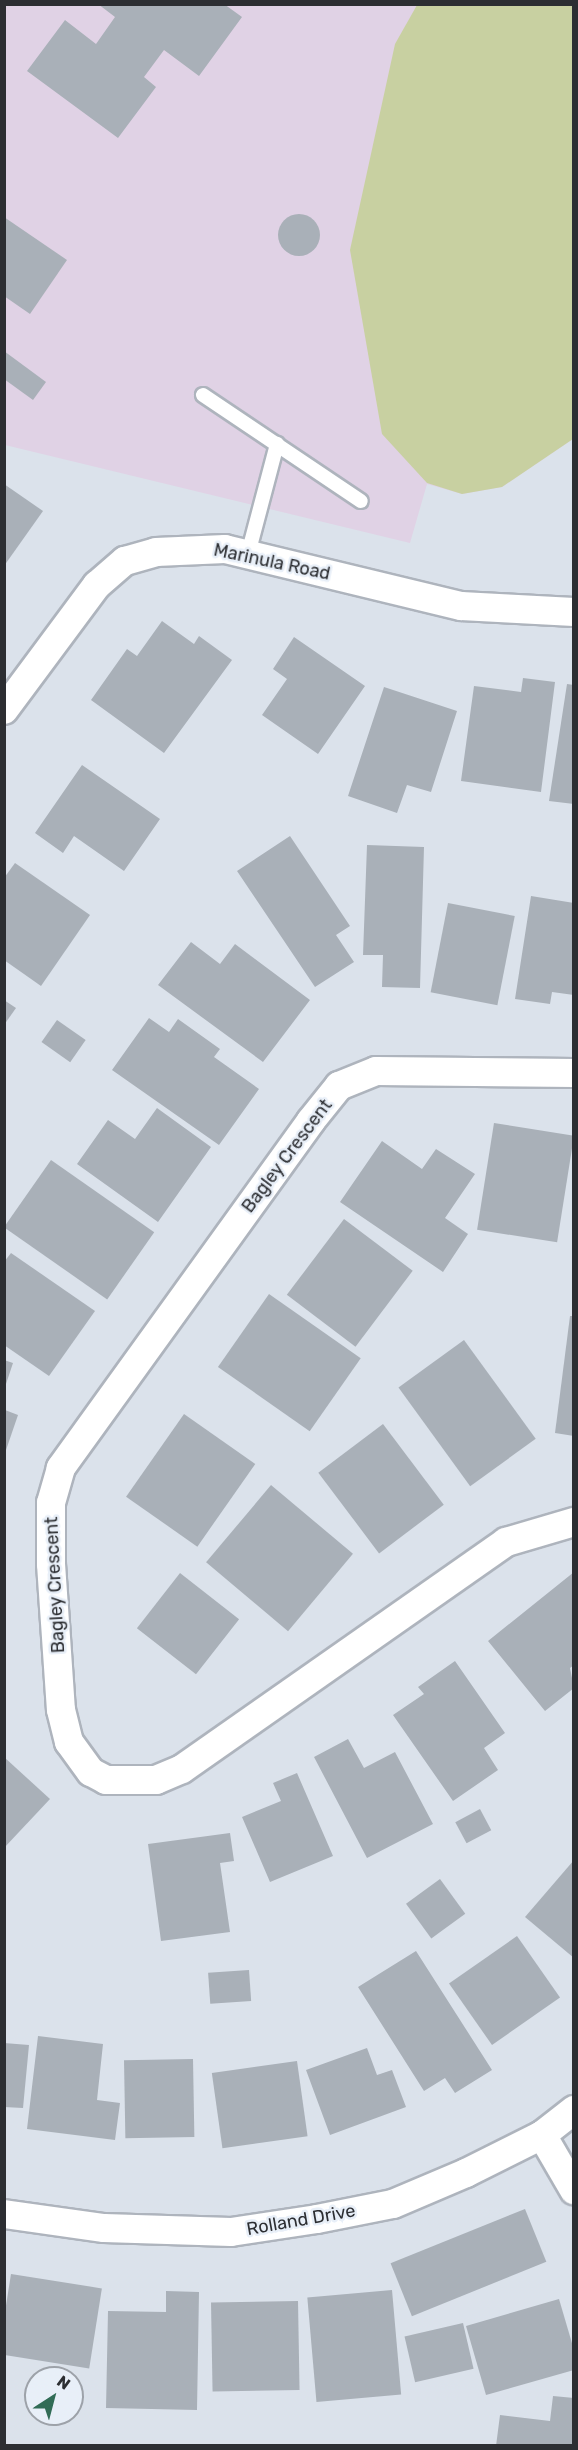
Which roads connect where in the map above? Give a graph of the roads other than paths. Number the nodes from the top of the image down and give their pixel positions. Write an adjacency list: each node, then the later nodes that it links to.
1 (203, 395): 2 (lane)
2 (277, 444): 3 (lane); 4 (lane)
3 (361, 501)
4 (248, 554): 5 (street, Marinula Road); 6 (street, Marinula Road)
5 (573, 612)
6 (4, 710)
7 (573, 1073): 8 (street, Bagley Crescent)
8 (573, 1522)
9 (573, 2110): 10 (street, Rolland Drive)
10 (542, 2134): 11 (street); 12 (street, Rolland Drive)
11 (573, 2190)
12 (4, 2214)

